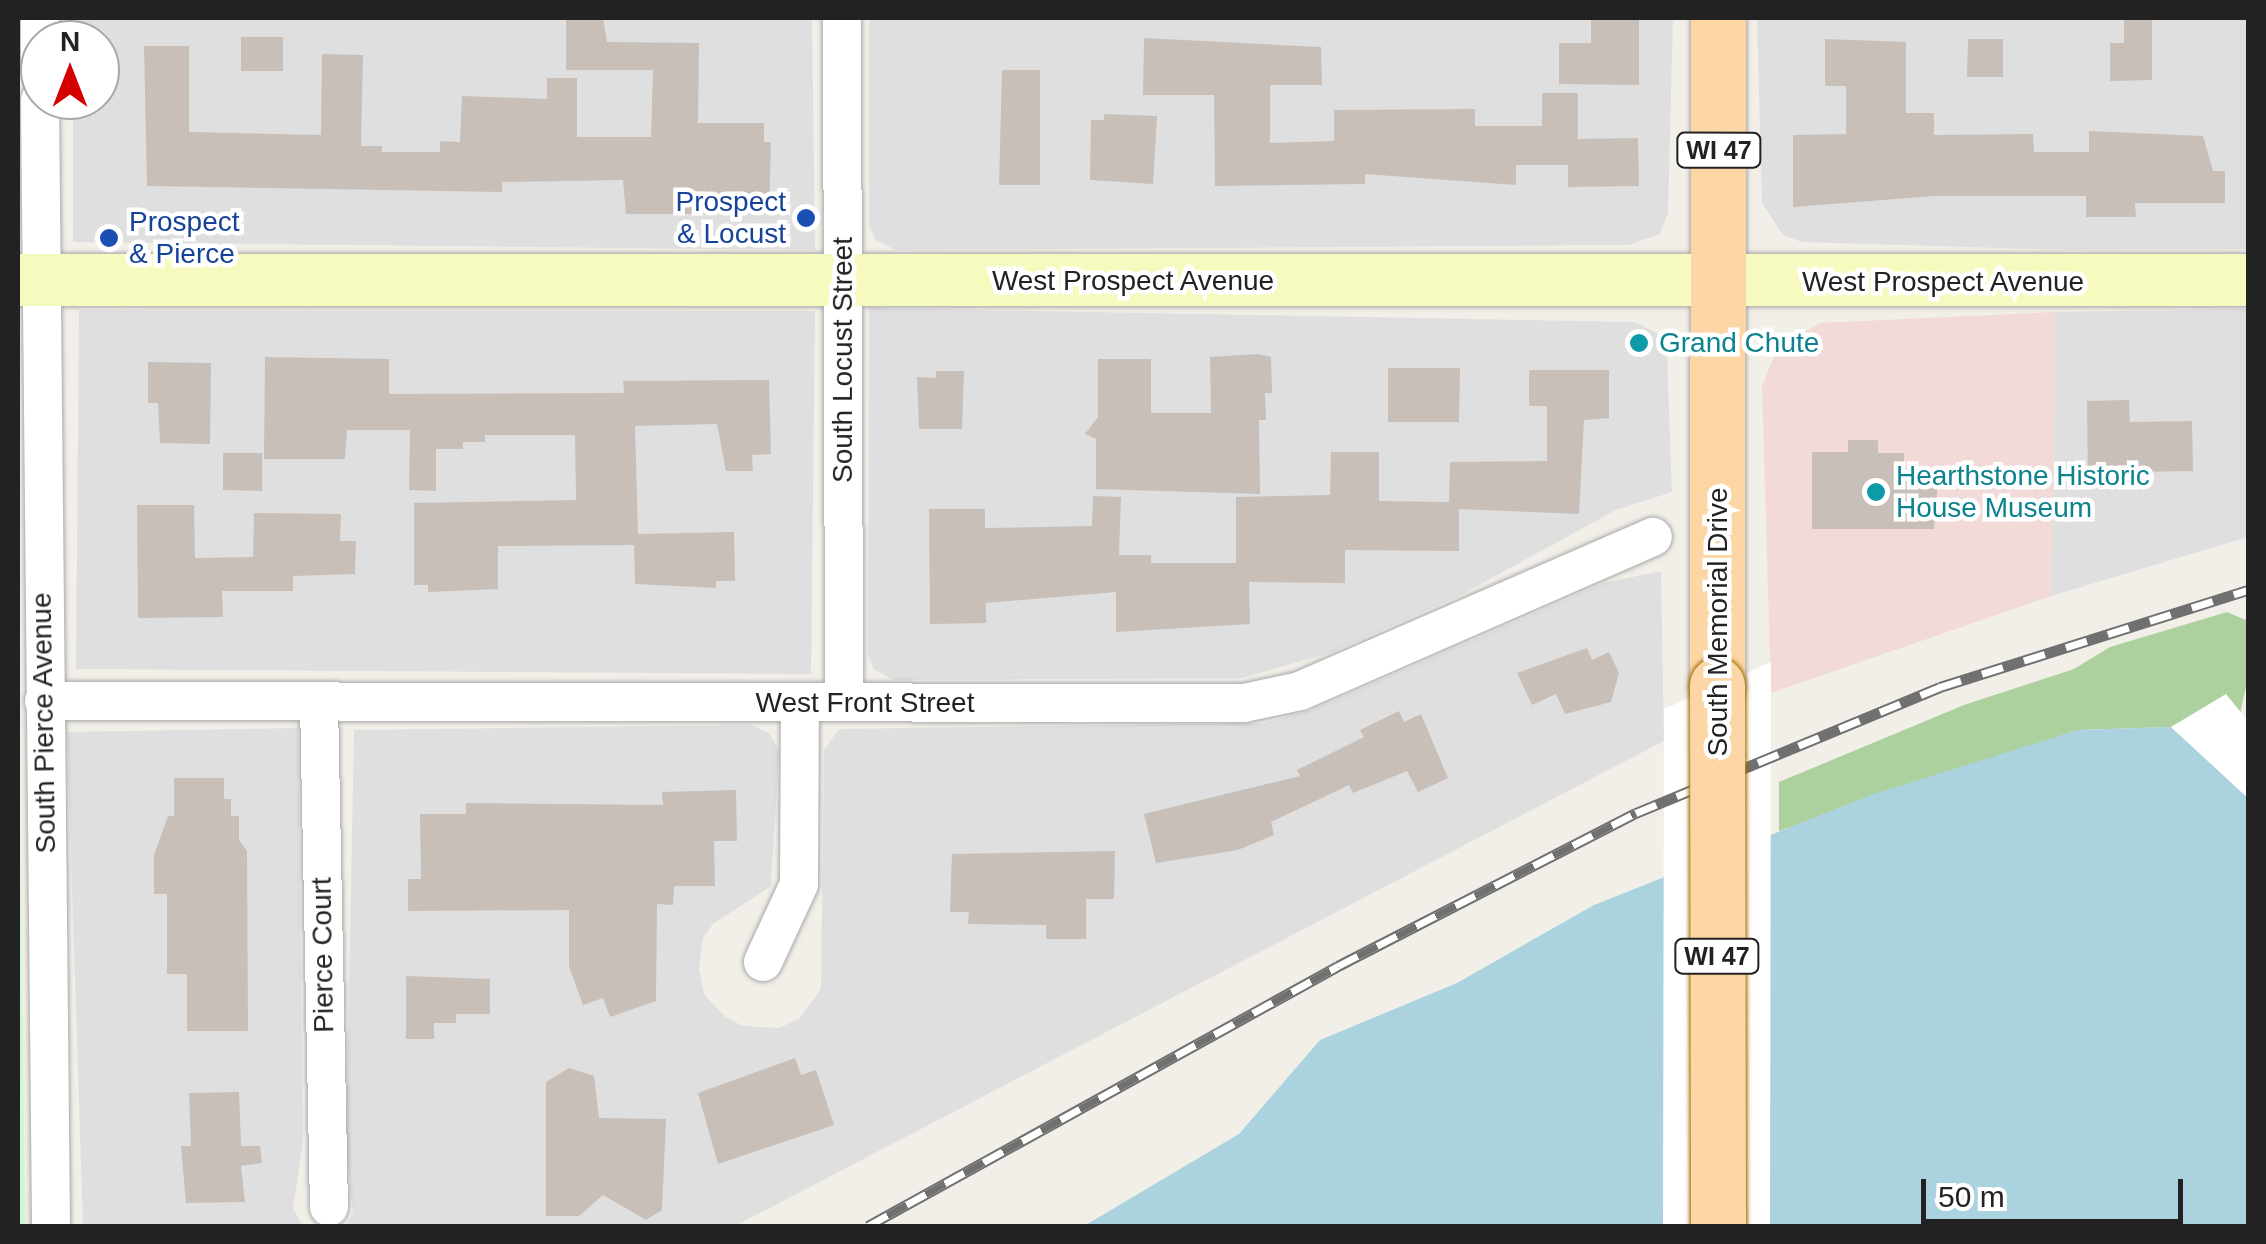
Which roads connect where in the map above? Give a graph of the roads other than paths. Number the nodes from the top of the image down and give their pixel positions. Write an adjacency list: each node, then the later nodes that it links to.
1 (842, 18): 5 (street, South Locust Street)
2 (1718, 18): 7 (main road, South Memorial Drive / WI 47)
3 (39, 120): 4 (street, South Pierce Avenue)
4 (30, 280): 5 (main road, West Prospect Avenue); 9 (street, South Pierce Avenue)
5 (843, 280): 7 (main road, West Prospect Avenue); 12 (street, South Locust Street)
6 (2248, 280): 7 (main road, West Prospect Avenue)
7 (1720, 282): 16 (main road, South Memorial Drive / WI 47, bridge)
8 (1653, 537): 12 (street, West Front Street)
9 (44, 701): 10 (street, West Front Street); 15 (street, South Pierce Avenue)
10 (318, 702): 11 (street, West Front Street); 14 (street, Pierce Court)
11 (800, 702): 12 (street, West Front Street); 13 (street)
12 (844, 702)
13 (762, 962)
14 (329, 1207)
15 (51, 1226)
16 (1718, 1226)

